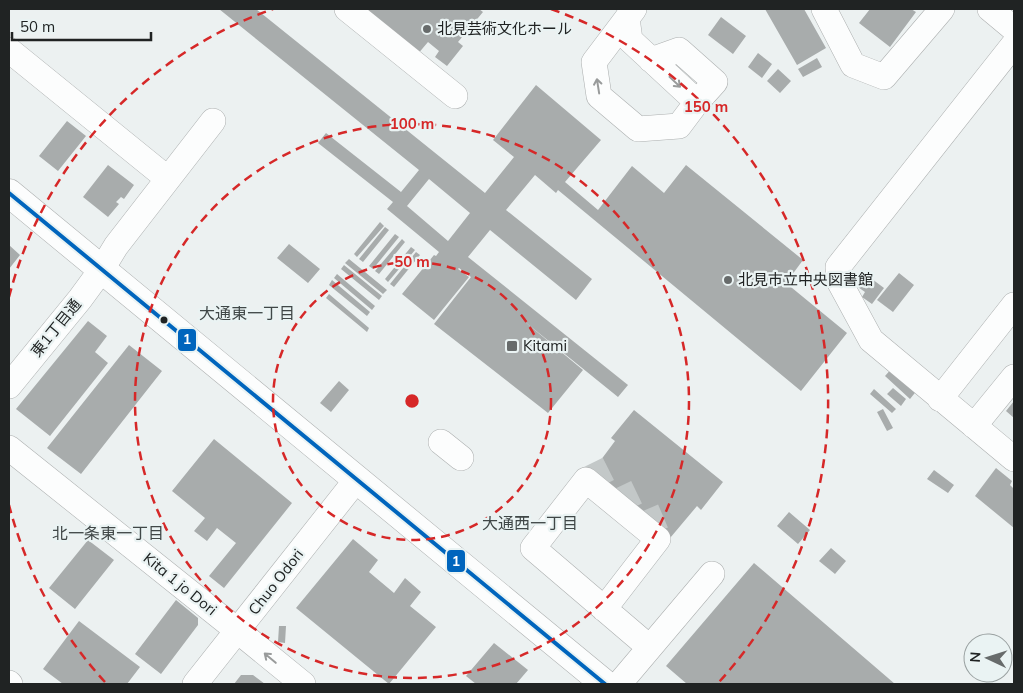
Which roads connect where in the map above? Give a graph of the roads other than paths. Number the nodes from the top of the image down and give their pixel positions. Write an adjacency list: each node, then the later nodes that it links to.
1 (347, 9): 9 (street)
2 (824, 9): 3 (street)
3 (942, 9)
4 (990, 9): 6 (street)
5 (631, 13): 5 (street, one-way to 5)
6 (1014, 29)
7 (1014, 44): 17 (street)
8 (9, 50): 11 (street)
9 (455, 96)
10 (213, 121): 11 (street, 東1丁目通)
11 (168, 179): 13 (street, 東1丁目通)
12 (9, 193): 13 (highway)
13 (102, 268): 16 (street, 東1丁目通); 23 (highway)
14 (1014, 305): 17 (street)
15 (1014, 377): 18 (street)
16 (9, 386)
17 (940, 399): 18 (street)
18 (974, 426): 22 (street)
19 (441, 442): 21 (street)
20 (9, 448): 26 (street, Kita 1 jo Dori)
21 (461, 458)
22 (1014, 459)
23 (357, 479): 26 (street, Chuo Odori); 30 (highway)
24 (712, 574): 27 (street)
25 (604, 609): 25 (street); 27 (street)
26 (238, 631): 28 (street, Chuo Odori); 29 (street, Kita 1 jo Dori, one-way to 26)
27 (649, 647): 31 (street)
28 (195, 684)
29 (303, 684)
30 (605, 684)
31 (619, 684)

